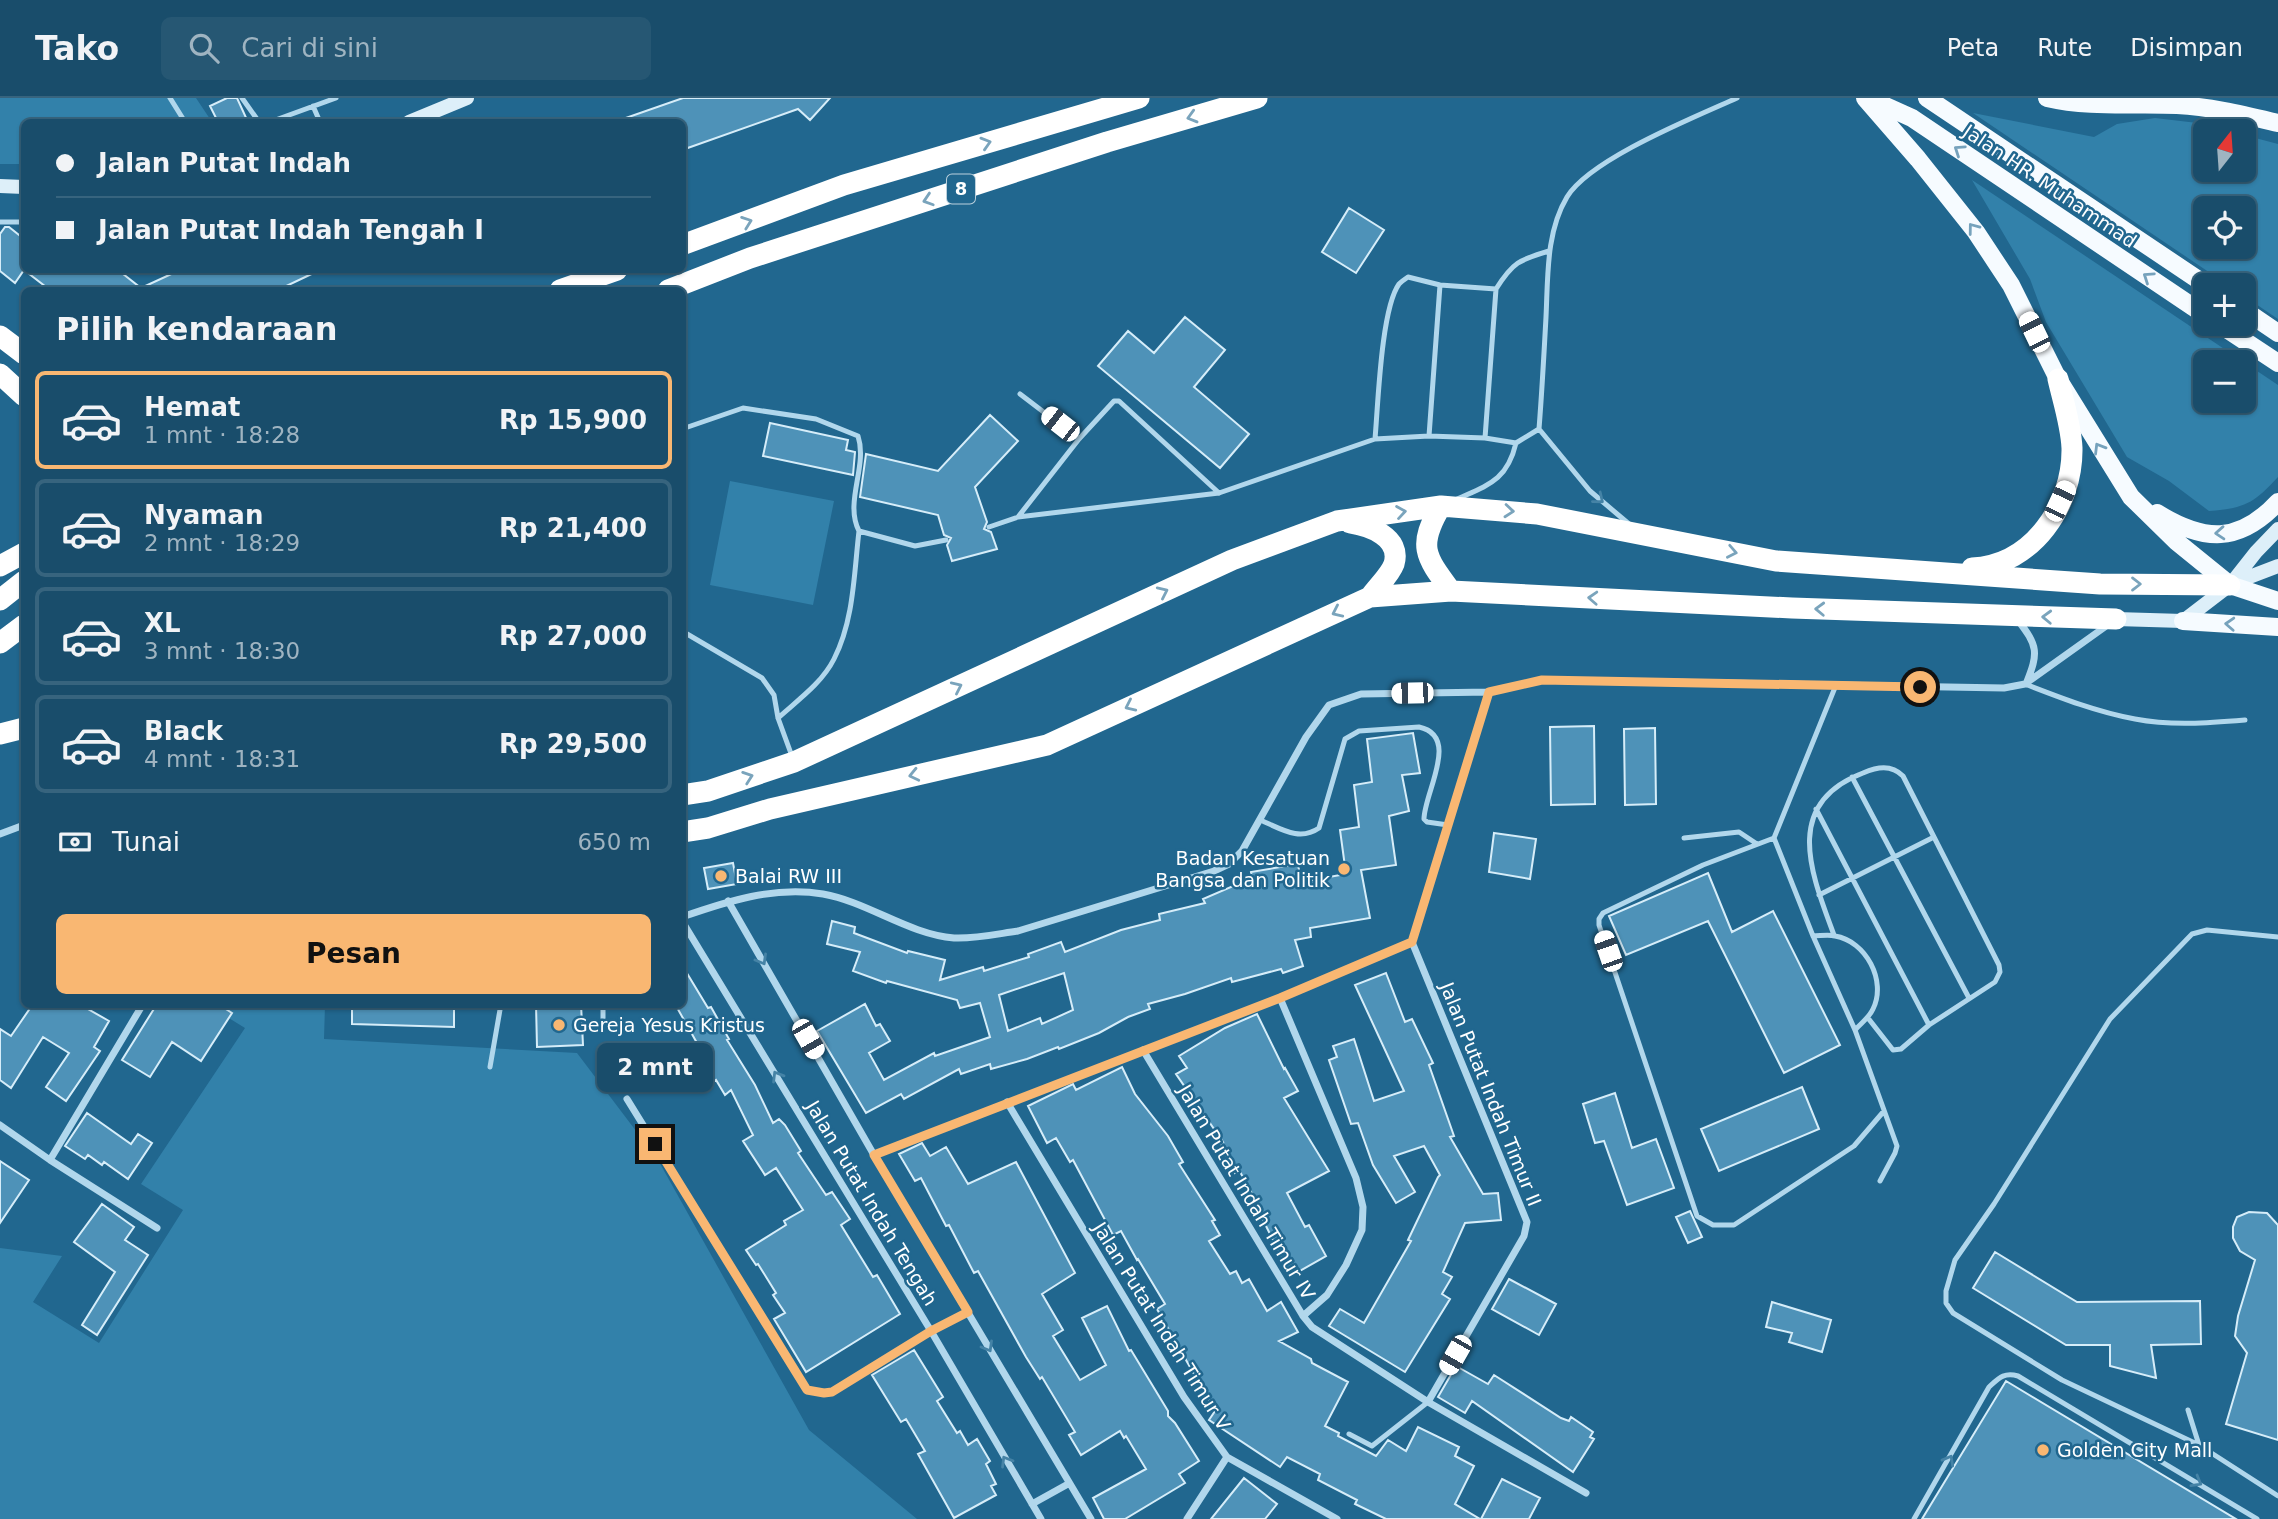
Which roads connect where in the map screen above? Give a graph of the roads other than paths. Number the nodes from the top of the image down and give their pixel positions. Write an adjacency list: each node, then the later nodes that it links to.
1 (170, 98): 14 (lane)
2 (242, 98): 15 (lane)
3 (336, 98): 11 (lane)
4 (467, 98): 18 (street)
5 (1139, 98): 24 (highway, 8, one-way to 5)
6 (1257, 98): 26 (highway, 8, one-way to 26)
7 (1737, 98): 25 (lane)
8 (1867, 98): 34 (main road, Jalan HR. Muhammad, one-way to 8); 42 (main road, one-way to 8)
9 (1927, 98): 28 (main road, Jalan HR. Muhammad)
10 (2047, 98): 12 (main road)
11 (313, 106): 16 (lane); 17 (lane)
12 (2220, 109): 13 (street); 19 (main road)
13 (2278, 115)
14 (183, 119)
15 (256, 119)
16 (278, 119)
17 (319, 119)
18 (416, 119)
19 (2278, 123)
20 (0, 186): 21 (street)
21 (21, 187)
22 (0, 222): 23 (lane)
23 (21, 222)
24 (686, 244)
25 (1549, 251): 32 (lane); 46 (lane)
26 (750, 258): 31 (highway, 8); 33 (highway)
27 (608, 273): 30 (highway)
28 (2193, 276)
29 (1440, 285): 32 (lane); 47 (lane); 50 (lane)
30 (569, 287)
31 (676, 287)
32 (1496, 289): 48 (lane)
33 (686, 296)
34 (2193, 307)
35 (2256, 318): 36 (main road)
36 (2278, 333)
37 (0, 336): 39 (highway)
38 (2237, 336): 40 (main road)
39 (21, 352)
40 (2278, 363)
41 (0, 374): 43 (highway)
42 (2058, 379): 52 (main road, one-way to 42); 66 (highway)
43 (21, 393)
44 (1020, 394): 49 (lane)
45 (686, 428): 60 (lane)
46 (1539, 429): 51 (lane); 61 (lane, one-way to 61)
47 (1429, 436): 48 (lane); 50 (lane)
48 (1485, 438): 51 (lane)
49 (1079, 439): 53 (lane); 56 (lane)
50 (1375, 439): 53 (lane)
51 (1516, 443): 55 (lane)
52 (2118, 479): 54 (main road, one-way to 52); 68 (main road)
53 (1219, 493): 56 (lane)
54 (2278, 502)
55 (1441, 506): 57 (highway, one-way to 55); 61 (highway, one-way to 61); 69 (highway)
56 (1018, 517): 58 (lane)
57 (1337, 521): 70 (highway); 87 (highway, one-way to 57)
58 (989, 527)
59 (2278, 529): 68 (street)
60 (859, 531): 62 (lane); 83 (lane)
61 (1642, 535): 66 (highway, one-way to 66)
62 (946, 540)
63 (21, 555): 64 (highway)
64 (0, 566)
65 (2278, 566): 68 (street)
66 (1921, 571): 68 (highway, one-way to 68)
67 (21, 583): 71 (highway)
68 (2230, 585): 72 (main road); 75 (street)
69 (1451, 591): 70 (highway); 73 (highway, one-way to 69)
70 (1370, 597): 94 (highway, one-way to 94)
71 (0, 600)
72 (2278, 601)
73 (2015, 615): 74 (highway, one-way to 73); 80 (street)
74 (2116, 619): 75 (street); 80 (street)
75 (2183, 621): 77 (main road, one-way to 75)
76 (21, 627): 79 (highway)
77 (2278, 627)
78 (686, 633): 83 (lane)
79 (0, 643)
80 (2025, 684): 81 (street); 84 (lane)
81 (1836, 685): 82 (street); 98 (lane)
82 (1489, 692): 91 (street); 92 (street)
83 (779, 718): 87 (lane)
84 (2245, 720)
85 (21, 728): 86 (highway)
86 (0, 734)
87 (794, 762): 89 (highway, one-way to 87)
88 (1853, 777): 90 (lane); 96 (lane); 100 (lane)
89 (686, 794)
90 (1816, 809): 101 (lane); 102 (lane)
91 (1261, 820): 92 (lane); 103 (street)
92 (1448, 824): 109 (street)
93 (21, 826): 95 (street)
94 (686, 831)
95 (0, 834)
96 (1934, 837): 100 (lane); 111 (lane)
97 (1684, 838): 99 (lane)
98 (1774, 838): 99 (lane); 107 (lane)
99 (1757, 844): 123 (lane)
100 (1895, 858): 101 (lane); 111 (lane)
101 (1853, 879): 102 (lane); 117 (lane)
102 (1819, 895): 106 (lane)
103 (728, 901): 104 (street); 125 (street, Jalan Putat Indah Tengah, one-way to 125)
104 (686, 917)
105 (686, 926): 131 (street, Jalan Putat Indah Tengah, one-way to 105)
106 (1834, 935): 107 (lane); 115 (lane)
107 (1813, 936): 118 (lane)
108 (2278, 937): 135 (lane)
109 (1412, 942): 110 (street); 132 (street, Jalan Putat Indah Timur II)
110 (1280, 998): 119 (street); 130 (street)
111 (1969, 998): 117 (lane)
112 (141, 1008): 126 (street)
113 (500, 1008): 120 (lane)
114 (603, 1008): 116 (lane)
115 (1868, 1018): 117 (lane); 118 (lane)
116 (603, 1021)
117 (1930, 1025)
118 (1854, 1030): 123 (lane)
119 (1143, 1050): 122 (street); 130 (street, Jalan Putat Indah Timur IV)
120 (490, 1067)
121 (627, 1099): 131 (street)
122 (1007, 1102): 125 (street); 136 (street, Jalan Putat Indah Timur V)
123 (1884, 1111): 127 (lane)
124 (0, 1125): 126 (street)
125 (874, 1155): 129 (street, Jalan Putat Indah Tengah)
126 (50, 1160): 128 (street)
127 (1881, 1181)
128 (157, 1228)
129 (968, 1312): 131 (street); 137 (street, Jalan Putat Indah Tengah, one-way to 137)
130 (1303, 1316): 132 (street, Jalan Putat Indah Timur IV)
131 (931, 1331): 140 (street, Jalan Putat Indah Tengah, one-way to 131)
132 (1428, 1402): 134 (lane); 138 (street, Jalan Putat Indah Timur IV)
133 (2188, 1410): 135 (lane)
134 (1349, 1434)
135 (2199, 1445): 139 (lane)
136 (1227, 1457): 143 (street); 144 (street, Jalan Putat Indah Timur V)
137 (1068, 1484): 140 (street); 142 (street, Jalan Putat Indah Tengah)
138 (1586, 1493)
139 (2278, 1496)
140 (1032, 1504): 141 (street, Jalan Putat Indah Tengah)
141 (1041, 1519)
142 (1091, 1519)
143 (1187, 1519)
144 (1337, 1519)
145 (1914, 1519): 146 (lane, one-way to 146)
146 (2257, 1519)

